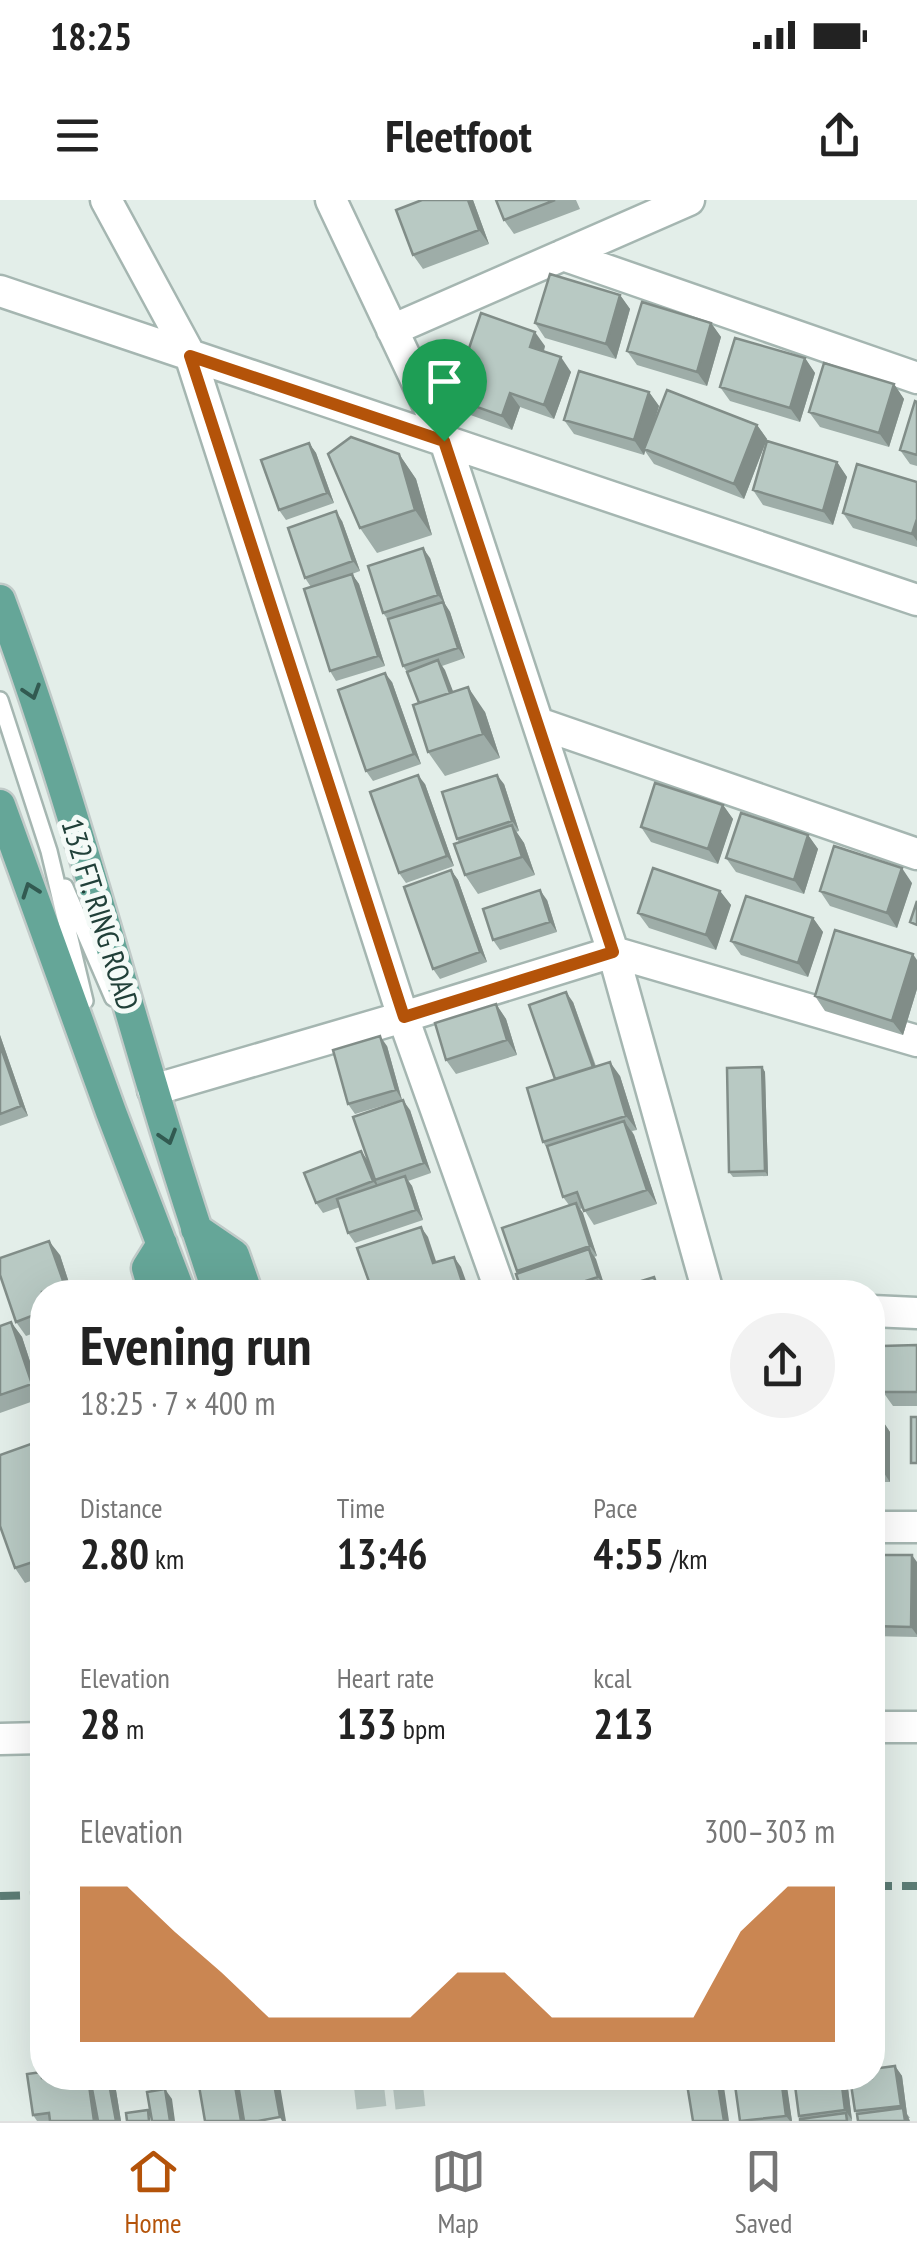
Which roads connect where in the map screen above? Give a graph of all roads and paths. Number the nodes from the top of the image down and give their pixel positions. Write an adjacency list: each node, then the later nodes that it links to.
1 (106, 200): 7 (street)
2 (331, 200): 6 (street)
3 (689, 200): 4 (street)
4 (563, 256): 6 (street); 8 (street)
5 (0, 291): 7 (street)
6 (392, 330): 9 (street)
7 (190, 356): 9 (street); 18 (street)
8 (917, 378)
9 (444, 441): 11 (street); 13 (street)
10 (0, 600): 20 (main road, 132 FT. RING ROAD, one-way to 20)
11 (917, 600)
12 (0, 700): 15 (lane)
13 (538, 724): 16 (street); 17 (street)
14 (1, 809): 21 (main road, 132 FT. RING ROAD, one-way to 14)
15 (49, 851): 20 (lane); 21 (lane)
16 (917, 854)
17 (613, 952): 18 (street); 19 (street); 29 (street)
18 (404, 1017): 20 (street); 28 (street)
19 (917, 1041)
20 (153, 1090): 22 (main road, 132 FT. RING ROAD, one-way to 22)
21 (111, 1112): 23 (main road, 132 FT. RING ROAD)
22 (196, 1229): 26 (main road, 132 FT. RING ROAD); 27 (main road)
23 (162, 1244): 24 (main road); 25 (main road, 132 FT. RING ROAD)
24 (150, 1280)
25 (176, 1280)
26 (214, 1280)
27 (243, 1280)
28 (497, 1280)
29 (705, 1280)
30 (885, 1311): 31 (street)
31 (917, 1312)
32 (885, 1527): 33 (street)
33 (917, 1527)
34 (885, 1727): 35 (street)
35 (917, 1727)
36 (30, 1738): 37 (street)
37 (0, 1739)

